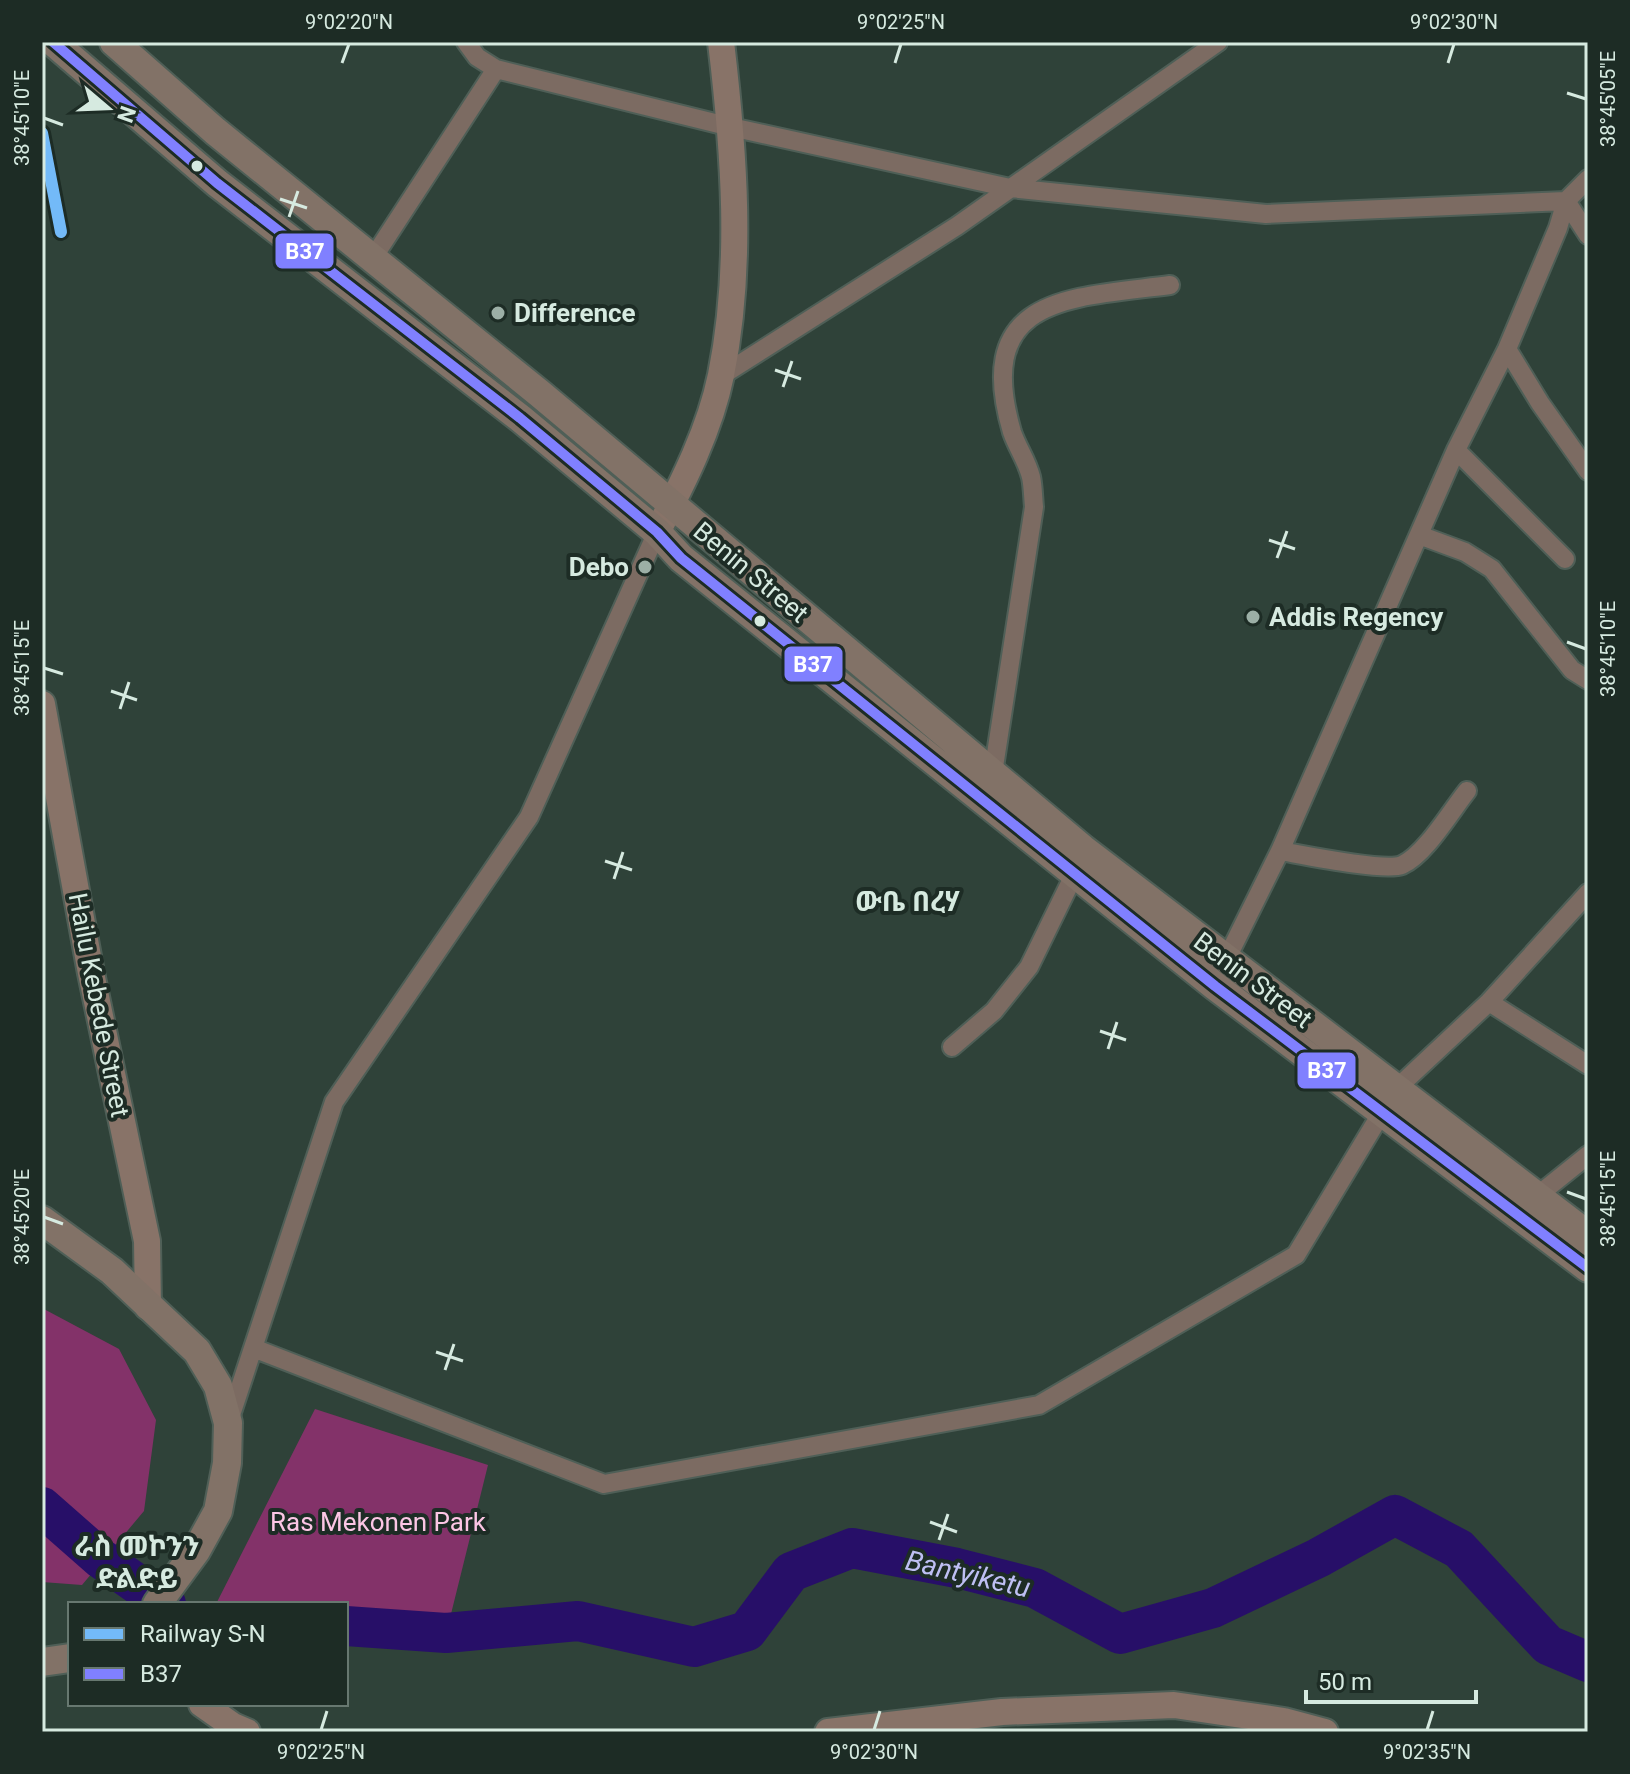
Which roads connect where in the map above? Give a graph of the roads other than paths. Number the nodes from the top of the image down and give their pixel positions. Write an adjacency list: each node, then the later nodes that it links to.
1 (53, 42): 17 (main road, Benin Street)
2 (114, 42): 12 (main road, Benin Street)
3 (466, 42): 6 (street)
4 (721, 42): 7 (main road)
5 (1218, 42): 9 (street)
6 (496, 69): 7 (street); 12 (street)
7 (731, 127): 9 (street); 15 (main road)
8 (1588, 179): 10 (street)
9 (1010, 188): 10 (street); 15 (street)
10 (1566, 201): 11 (street); 14 (street)
11 (1588, 235)
12 (373, 258): 16 (main road, Benin Street)
13 (1170, 285): 26 (street)
14 (1507, 349): 18 (street); 19 (street)
15 (721, 376): 20 (main road)
16 (539, 393): 17 (main road); 20 (main road, Benin Street)
17 (520, 418): 21 (main road, Benin Street)
18 (1456, 450): 22 (street); 23 (street)
19 (1588, 471)
20 (671, 505): 21 (main road); 26 (main road, Benin Street)
21 (657, 532): 26 (main road, Benin Street); 42 (street)
22 (1419, 535): 24 (street); 28 (street)
23 (1565, 559)
24 (1588, 680)
25 (42, 704): 41 (main road, Hailu Kebede Street)
26 (988, 788): 29 (main road, Benin Street)
27 (1467, 791): 28 (street)
28 (1280, 851): 31 (street)
29 (1079, 862): 31 (main road, Benin Street); 33 (street); 35 (main road, Benin Street)
30 (1588, 893): 32 (street)
31 (1226, 960): 35 (main road, Benin Street)
32 (1489, 1002): 34 (street); 35 (street)
33 (952, 1047)
34 (1588, 1065)
35 (1389, 1101): 37 (main road, Benin Street); 42 (street)
36 (1588, 1155): 37 (street)
37 (1530, 1207): 39 (main road, Benin Street); 40 (main road, Benin Street)
38 (42, 1220): 41 (main road)
39 (1588, 1235)
40 (1588, 1268)
41 (148, 1307): 43 (main road)
42 (253, 1348): 43 (street)
43 (228, 1423): 44 (main road)
44 (158, 1602)
45 (68, 1658): 46 (main road)
46 (42, 1662)
47 (205, 1706): 48 (main road)
48 (247, 1732)
49 (828, 1732): 50 (main road)
50 (1325, 1732)

